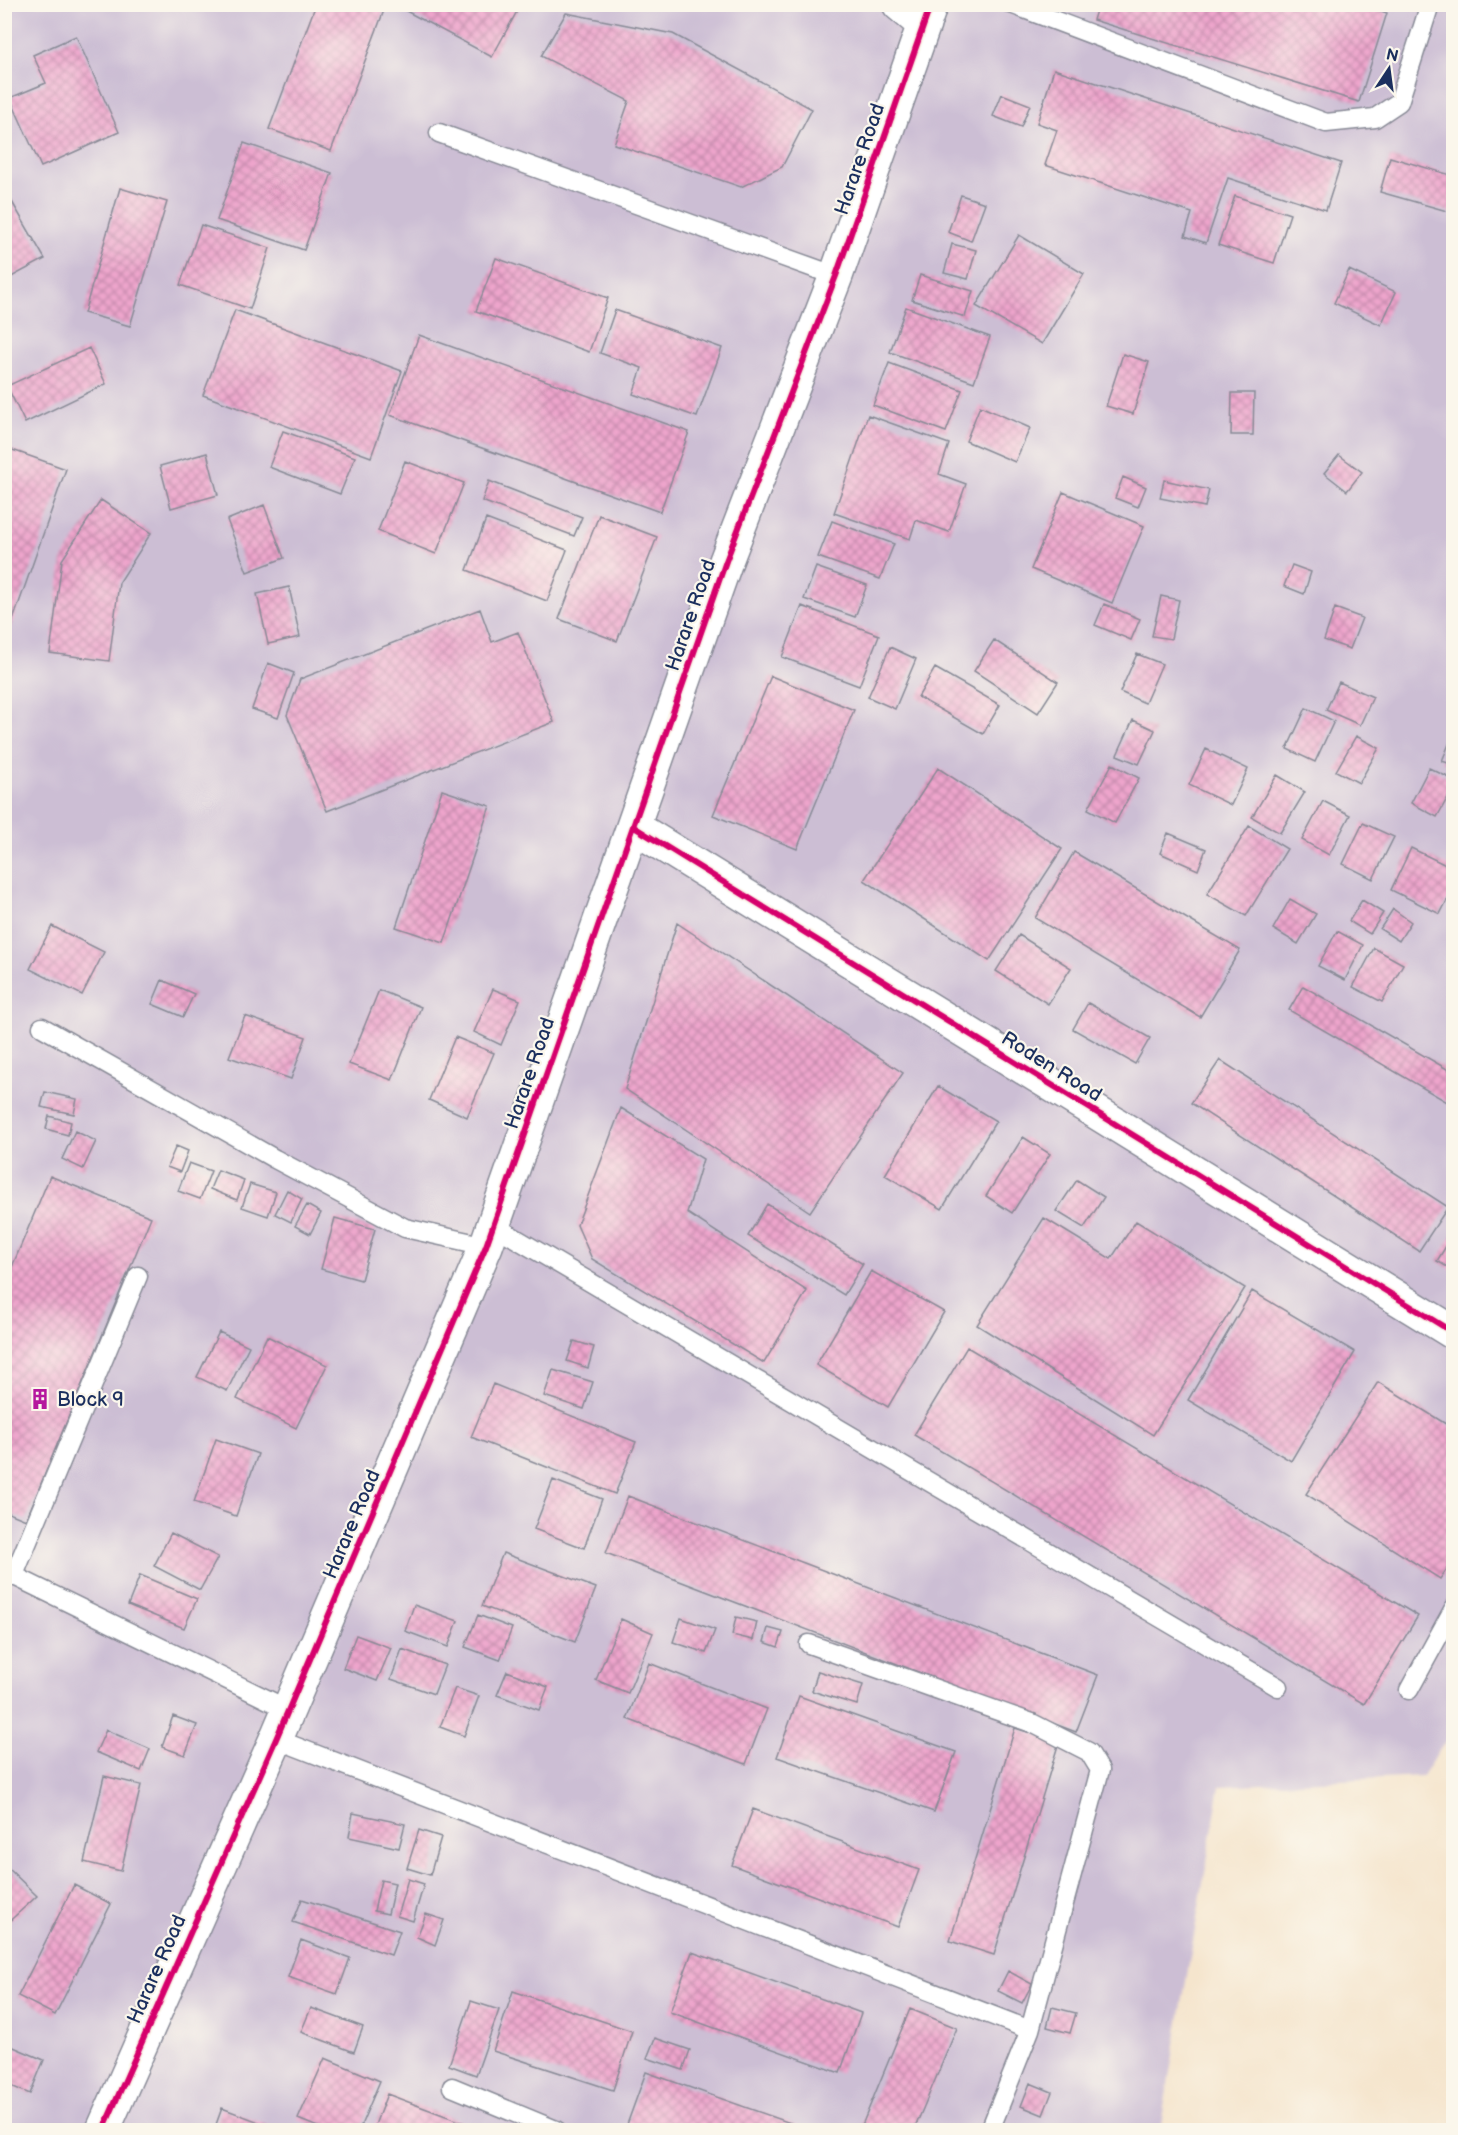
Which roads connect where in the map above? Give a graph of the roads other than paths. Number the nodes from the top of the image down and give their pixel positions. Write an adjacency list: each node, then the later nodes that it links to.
1 (899, 4): 4 (street)
2 (1011, 4): 3 (lane)
3 (1430, 4)
4 (928, 15): 6 (street, Harare Road)
5 (439, 133): 6 (lane)
6 (836, 276): 7 (street, Harare Road)
7 (634, 827): 9 (street, Harare Road); 11 (street, Roden Road)
8 (42, 1027): 9 (lane)
9 (489, 1235): 15 (lane); 17 (street, Harare Road)
10 (138, 1276): 12 (lane)
11 (1454, 1333)
12 (9, 1573): 17 (lane)
13 (1454, 1608): 16 (lane)
14 (809, 1644): 18 (lane)
15 (1278, 1687)
16 (1409, 1690)
17 (282, 1724): 18 (lane); 20 (street, Harare Road)
18 (1030, 2030): 22 (lane)
19 (452, 2087): 21 (lane)
20 (103, 2130)
21 (555, 2130)
22 (990, 2130)

